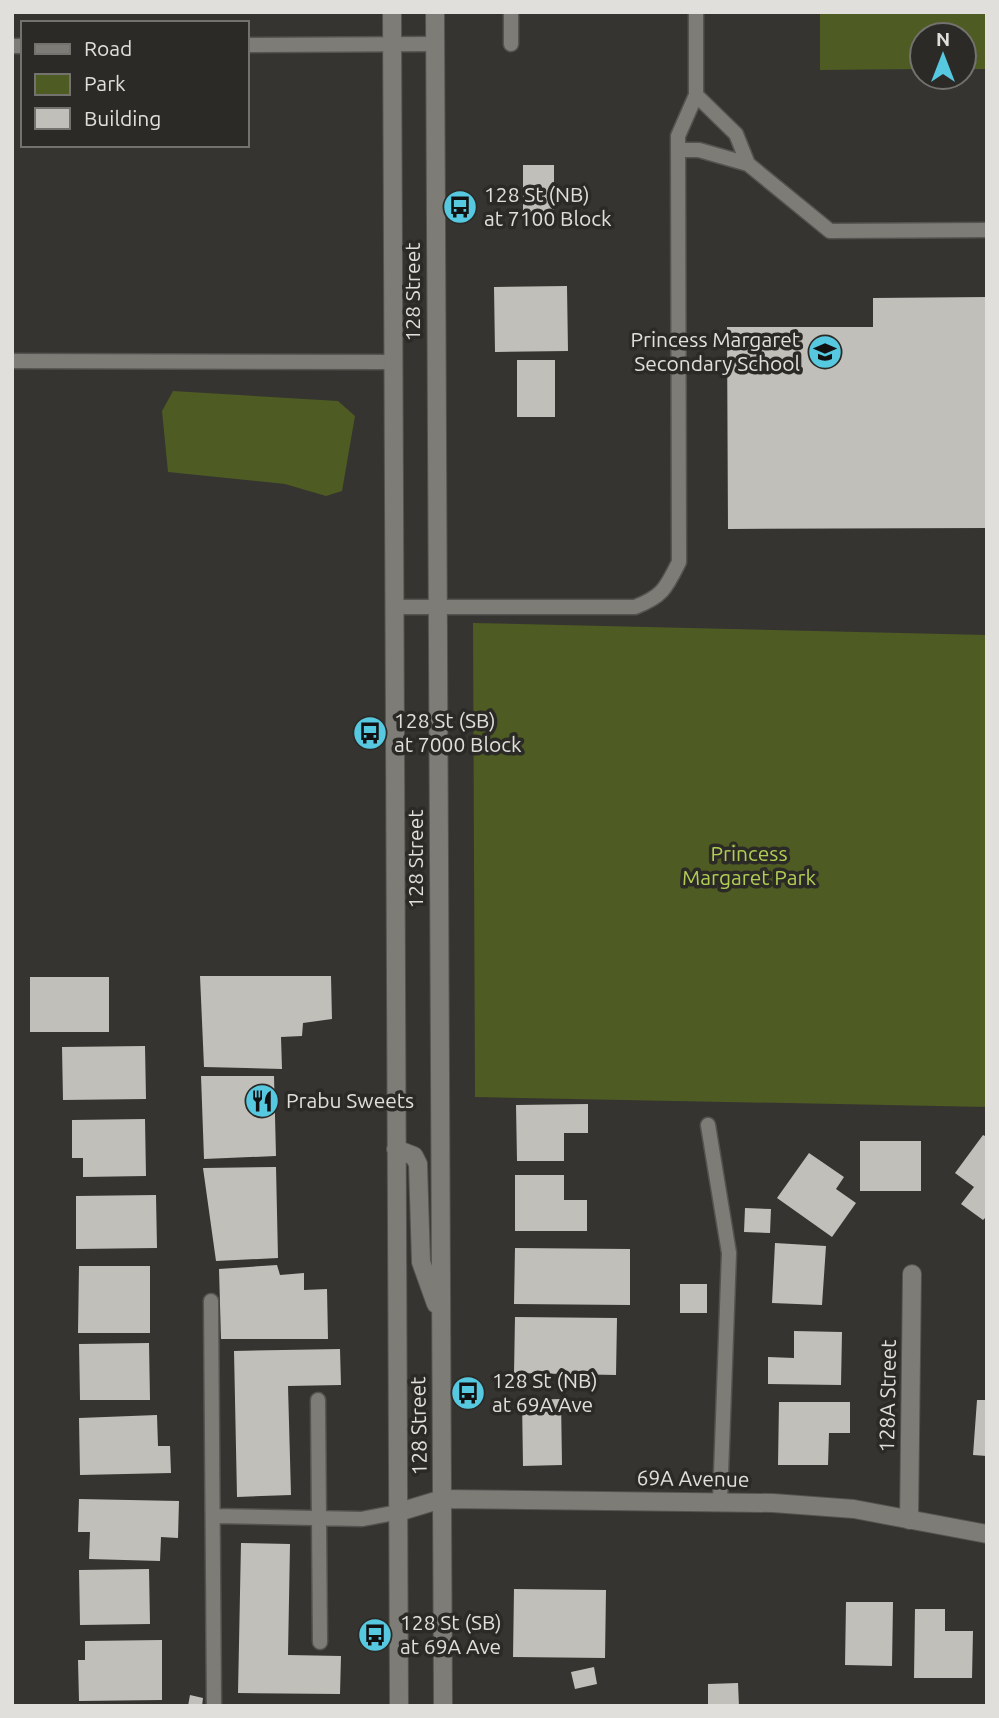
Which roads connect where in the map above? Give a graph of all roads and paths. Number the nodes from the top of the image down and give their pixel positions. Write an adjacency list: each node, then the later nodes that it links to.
1 (392, 12): 5 (main road, 128 Street)
2 (435, 12): 6 (main road, 128 Street)
3 (511, 12): 7 (lane)
4 (696, 12): 9 (lane)
5 (392, 44): 6 (lane); 8 (lane); 14 (main road, 128 Street)
6 (435, 44): 16 (main road, 128 Street)
7 (511, 44)
8 (248, 45)
9 (696, 95): 10 (lane); 11 (lane)
10 (678, 150): 11 (lane); 16 (lane)
11 (748, 164): 12 (lane)
12 (987, 230)
13 (12, 361): 14 (lane)
14 (392, 362): 15 (main road, 128 Street)
15 (394, 607): 16 (lane); 18 (main road, 128 Street)
16 (438, 607): 21 (main road, 128 Street)
17 (708, 1125): 24 (lane)
18 (396, 1149): 21 (main road); 25 (main road, 128 Street)
19 (912, 1274): 28 (main road, 128A Street)
20 (211, 1301): 26 (lane)
21 (440, 1317): 23 (main road, 128 Street)
22 (318, 1400): 27 (lane)
23 (442, 1499): 24 (main road, 69A Avenue); 25 (main road, 69A Avenue); 33 (main road, 128 Street)
24 (720, 1502): 28 (main road, 69A Avenue)
25 (399, 1512): 27 (lane); 32 (main road, 128 Street)
26 (214, 1516): 27 (lane); 31 (lane)
27 (317, 1517): 30 (lane)
28 (909, 1520): 29 (main road, 69A Avenue)
29 (987, 1534)
30 (320, 1642)
31 (214, 1706)
32 (399, 1706)
33 (443, 1706)

